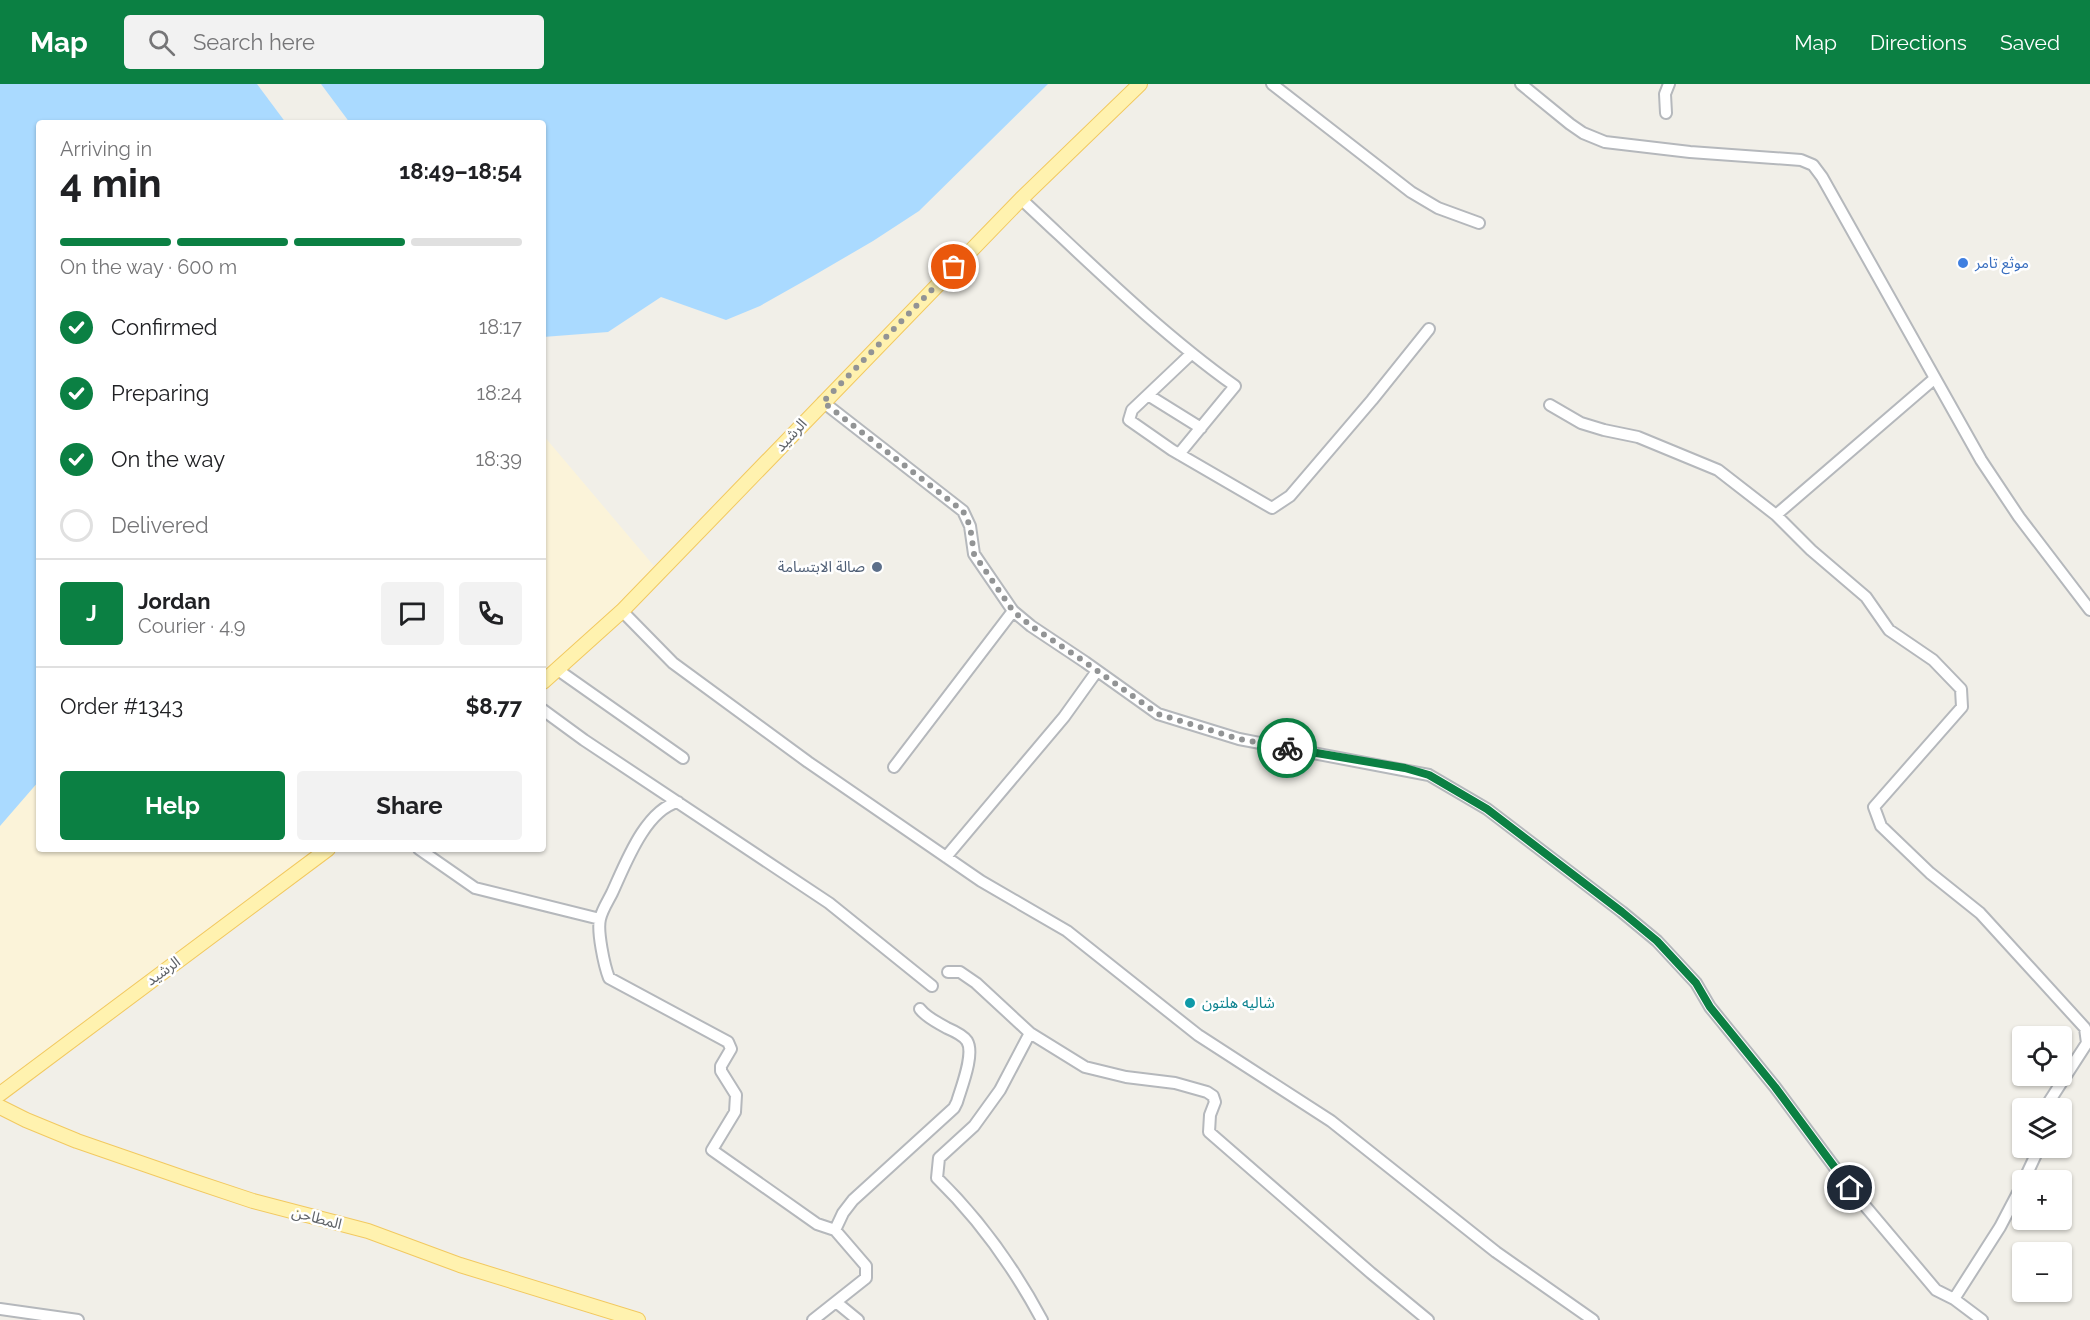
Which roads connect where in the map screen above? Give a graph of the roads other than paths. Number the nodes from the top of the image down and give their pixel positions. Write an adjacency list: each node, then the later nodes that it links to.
1 (1140, 84): 6 (main road, الرشيد)
2 (1272, 84): 7 (street)
3 (1521, 84): 10 (street)
4 (1669, 84): 5 (street)
5 (1666, 113)
6 (1021, 199): 9 (street); 12 (main road, الرشيد)
7 (1479, 223)
8 (1429, 329): 15 (street)
9 (1191, 354): 11 (street); 14 (street)
10 (1934, 379): 16 (street); 17 (street)
11 (1148, 395): 14 (street); 15 (street)
12 (823, 402): 18 (main road, الرشيد); 19 (street)
13 (1550, 405): 16 (street)
14 (1201, 428): 15 (street)
15 (1179, 454)
16 (1776, 515): 36 (street)
17 (2090, 610)
18 (622, 611): 20 (main road, الرشيد); 29 (street)
19 (1013, 611): 21 (street); 25 (street)
20 (558, 670): 22 (main road, الرشيد); 24 (street)
21 (1097, 671): 29 (street); 40 (street)
22 (546, 680)
23 (546, 712): 26 (street)
24 (683, 758)
25 (894, 767)
26 (678, 802): 30 (street); 32 (street)
27 (324, 852): 35 (main road, الرشيد)
28 (423, 852): 30 (street)
29 (946, 856): 49 (street)
30 (600, 919): 39 (street)
31 (948, 972): 34 (street)
32 (932, 986)
33 (920, 1009): 39 (street)
34 (1030, 1033): 47 (street); 48 (street)
35 (0, 1094)
36 (2051, 1098)
37 (0, 1107): 44 (main road, المطاحن)
38 (2012, 1204): 40 (street)
39 (835, 1230): 41 (street)
40 (1954, 1299): 50 (street)
41 (836, 1302): 45 (street); 46 (street)
42 (0, 1309): 43 (street)
43 (78, 1320)
44 (638, 1320)
45 (813, 1320)
46 (858, 1320)
47 (1042, 1320)
48 (1428, 1320)
49 (1593, 1320)
50 (1982, 1320)

